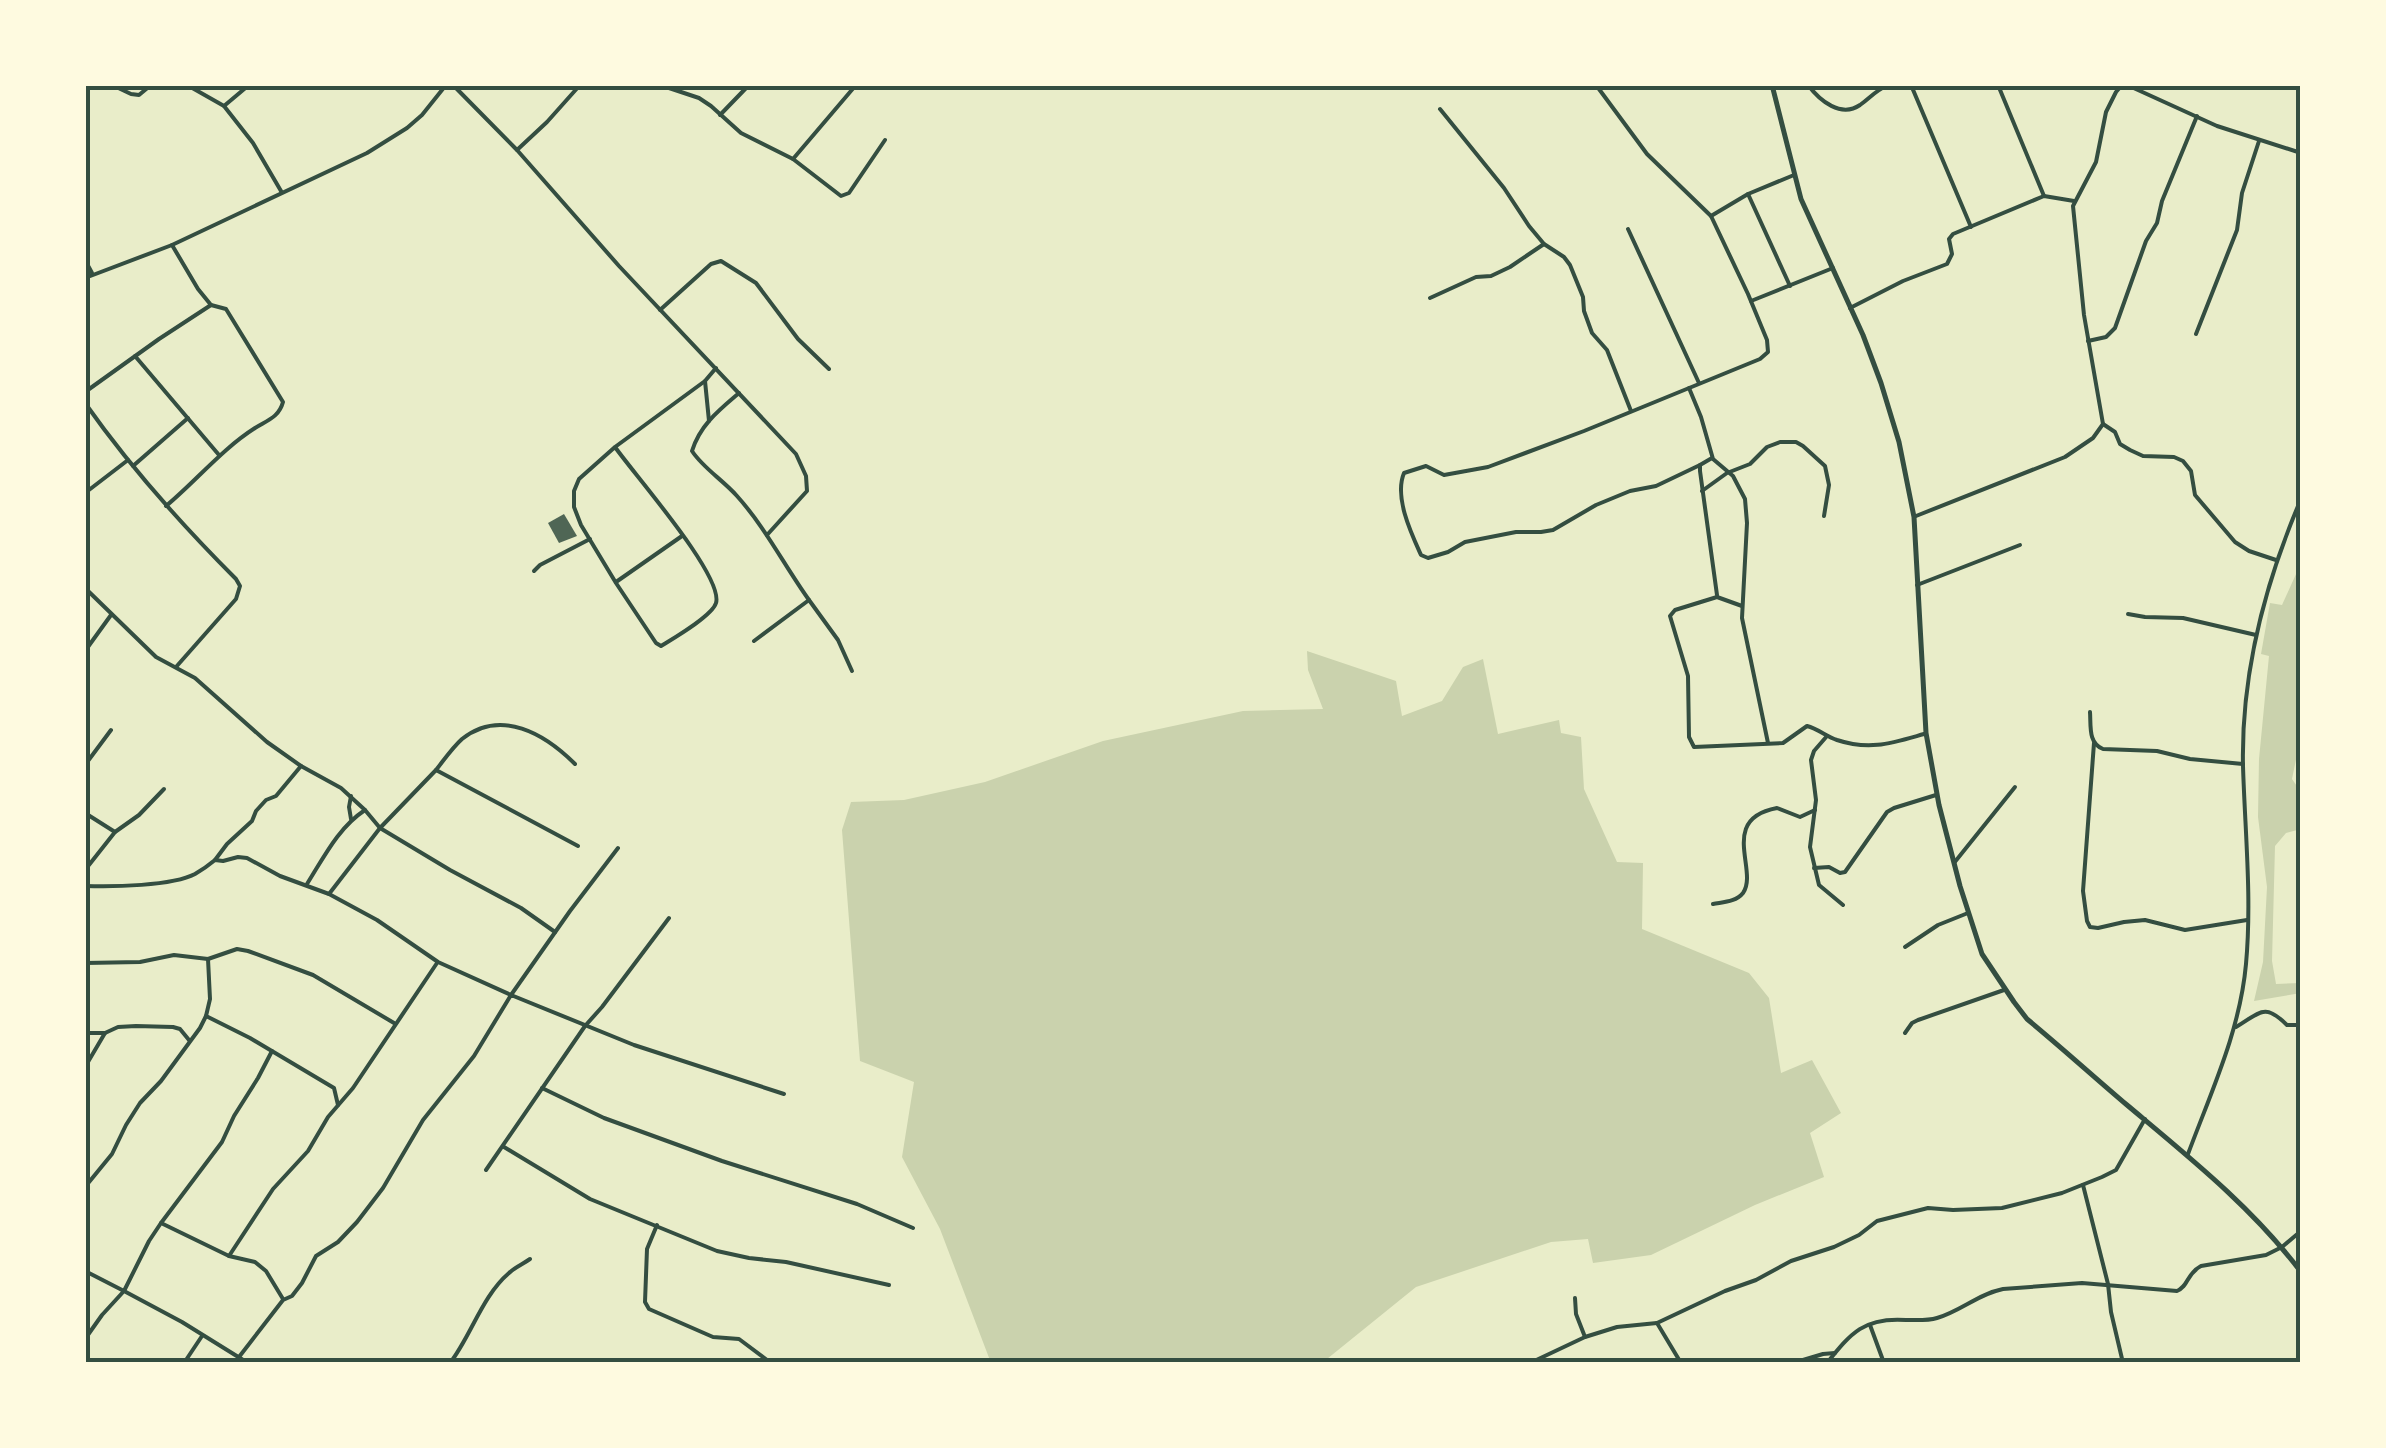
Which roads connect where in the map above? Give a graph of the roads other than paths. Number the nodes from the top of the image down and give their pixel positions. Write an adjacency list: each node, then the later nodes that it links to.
1 (112, 85): 2 (street)
2 (151, 85)
3 (187, 85): 18 (street)
4 (248, 85): 18 (street)
5 (446, 85): 28 (street)
6 (453, 85): 24 (street)
7 (580, 85): 24 (street)
8 (660, 85): 20 (street)
9 (749, 85): 20 (street)
10 (856, 85): 26 (street)
11 (1596, 85): 32 (street)
12 (1772, 85): 27 (street)
13 (1808, 85): 14 (street)
14 (1888, 85)
15 (1911, 85): 33 (street)
16 (1998, 85): 30 (street)
17 (2124, 85): 21 (street); 31 (street)
18 (224, 106): 28 (street)
19 (1440, 109): 35 (street)
20 (720, 115): 26 (street)
21 (2197, 116): 23 (street); 48 (street)
22 (885, 140): 26 (street)
23 (2259, 141): 25 (street); 47 (street)
24 (517, 150): 46 (street)
25 (2301, 153)
26 (792, 158)
27 (1794, 175): 29 (street); 38 (street)
28 (281, 192): 36 (street)
29 (1748, 194): 32 (street); 41 (street)
30 (2044, 196): 31 (street); 33 (street)
31 (2074, 201): 48 (street)
32 (1710, 216): 43 (street)
33 (1971, 227): 45 (street)
34 (1628, 229): 53 (street)
35 (1544, 244): 42 (street); 58 (street)
36 (172, 245): 39 (street); 44 (street)
37 (85, 260): 39 (street)
38 (1833, 268): 41 (street); 45 (street)
39 (93, 274): 40 (street)
40 (85, 278)
41 (1790, 286): 43 (street)
42 (1430, 298)
43 (1751, 301): 53 (street)
44 (210, 306): 49 (street); 63 (street)
45 (1850, 308): 74 (street)
46 (660, 310): 50 (street); 51 (street)
47 (2196, 334)
48 (2088, 342): 61 (street)
49 (135, 356): 55 (street); 59 (street)
50 (716, 368): 52 (street); 56 (street)
51 (829, 369)
52 (705, 381): 60 (street); 62 (street)
53 (1700, 383): 54 (street)
54 (1688, 388): 58 (street); 64 (street)
55 (85, 392)
56 (739, 394): 60 (street); 75 (street)
57 (85, 403): 65 (street)
58 (1631, 412): 66 (street)
59 (188, 418): 63 (street); 67 (street)
60 (708, 421): 75 (street)
61 (2103, 424): 74 (street); 79 (street)
62 (615, 447): 76 (street); 77 (street)
63 (220, 456): 72 (street)
64 (1712, 458): 66 (street); 68 (street)
65 (128, 460): 67 (street); 70 (street)
66 (1700, 465): 69 (street)
67 (133, 466): 72 (street)
68 (1729, 472): 69 (street); 73 (street); 86 (street)
69 (1702, 491): 84 (street)
70 (85, 493)
71 (2301, 498): 79 (street)
72 (166, 506): 92 (street)
73 (1824, 516)
74 (1914, 517): 82 (street)
75 (767, 535): 85 (street)
76 (682, 536): 81 (street); 81 (street)
77 (590, 540): 80 (street); 81 (street)
78 (2020, 545): 82 (street)
79 (2276, 560): 89 (street)
80 (534, 572)
81 (616, 583)
82 (1917, 585): 96 (street)
83 (85, 588): 88 (street)
84 (1717, 596): 86 (street); 99 (street)
85 (809, 600): 90 (street); 93 (street)
86 (1742, 606): 99 (street)
87 (2128, 614): 89 (street)
88 (112, 616): 91 (street); 92 (street)
89 (2257, 635): 101 (street)
90 (754, 641)
91 (85, 651)
92 (176, 667): 103 (street)
93 (852, 671)
94 (2090, 712): 98 (street)
95 (112, 730): 102 (street)
96 (1926, 734): 97 (street); 107 (street)
97 (1827, 736): 99 (street); 110 (street)
98 (2094, 743): 101 (street); 128 (street)
99 (1768, 744)
100 (575, 764): 104 (street)
101 (2243, 764): 128 (street)
102 (85, 765)
103 (301, 766): 108 (street); 117 (street)
104 (436, 770): 113 (street); 115 (street)
105 (2014, 787): 118 (street)
106 (164, 789): 114 (street)
107 (1936, 794): 118 (street); 119 (street)
108 (351, 796): 109 (street); 112 (street)
109 (365, 810): 112 (street); 113 (street)
110 (1815, 810): 119 (street); 124 (street)
111 (85, 814): 114 (street)
112 (351, 819): 121 (street)
113 (380, 828): 123 (street); 129 (street)
114 (116, 832): 120 (street)
115 (578, 846)
116 (618, 848): 129 (street)
117 (215, 860): 121 (street); 122 (street)
118 (1954, 862): 126 (street)
119 (1814, 868): 125 (street)
120 (85, 870)
121 (306, 885): 123 (street)
122 (85, 886)
123 (329, 894): 132 (street)
124 (1713, 904)
125 (1843, 905)
126 (1968, 914): 130 (street); 134 (street)
127 (669, 918): 139 (street)
128 (2247, 920): 140 (street)
129 (555, 932): 135 (street)
130 (1905, 947)
131 (208, 959): 133 (street); 136 (street); 137 (street)
132 (438, 962): 135 (street); 137 (street)
133 (85, 963)
134 (2005, 990): 142 (street); 150 (street)
135 (511, 994): 139 (street); 169 (street)
136 (206, 1016): 144 (street); 145 (street)
137 (394, 1024): 149 (street)
138 (2301, 1025): 140 (street)
139 (585, 1026): 147 (street); 148 (street)
140 (2234, 1028): 152 (street)
141 (104, 1033): 143 (street); 144 (street); 146 (street)
142 (1905, 1033)
143 (85, 1034)
144 (190, 1040): 155 (street)
145 (272, 1051): 149 (street); 156 (street)
146 (85, 1067)
147 (542, 1088): 151 (street); 158 (street)
148 (784, 1094)
149 (338, 1105): 161 (street)
150 (2144, 1120): 152 (street); 154 (street)
151 (504, 1147): 153 (street); 157 (street)
152 (2188, 1154): 160 (street)
153 (486, 1170)
154 (2082, 1185): 165 (street); 170 (street)
155 (85, 1187)
156 (161, 1223): 161 (street); 167 (street)
157 (657, 1226): 166 (street); 180 (street)
158 (912, 1228)
159 (2301, 1231): 160 (street)
160 (2282, 1246): 164 (street); 165 (street)
161 (229, 1256): 169 (street)
162 (530, 1260): 179 (street)
163 (85, 1272): 167 (street)
164 (2301, 1272)
165 (2108, 1284): 171 (street); 186 (street)
166 (889, 1286)
167 (124, 1291): 172 (street); 174 (street)
168 (1575, 1298): 173 (street)
169 (283, 1300): 176 (street)
170 (1657, 1323): 173 (street); 182 (street)
171 (1869, 1324): 175 (street); 185 (street)
172 (202, 1336): 176 (street); 177 (street)
173 (1585, 1338): 181 (street)
174 (85, 1339)
175 (1835, 1353): 183 (street); 184 (street)
176 (239, 1356): 178 (street)
177 (184, 1363)
178 (248, 1363)
179 (450, 1363)
180 (770, 1363)
181 (1530, 1363)
182 (1681, 1363)
183 (1793, 1363)
184 (1827, 1363)
185 (1884, 1363)
186 (2123, 1363)

